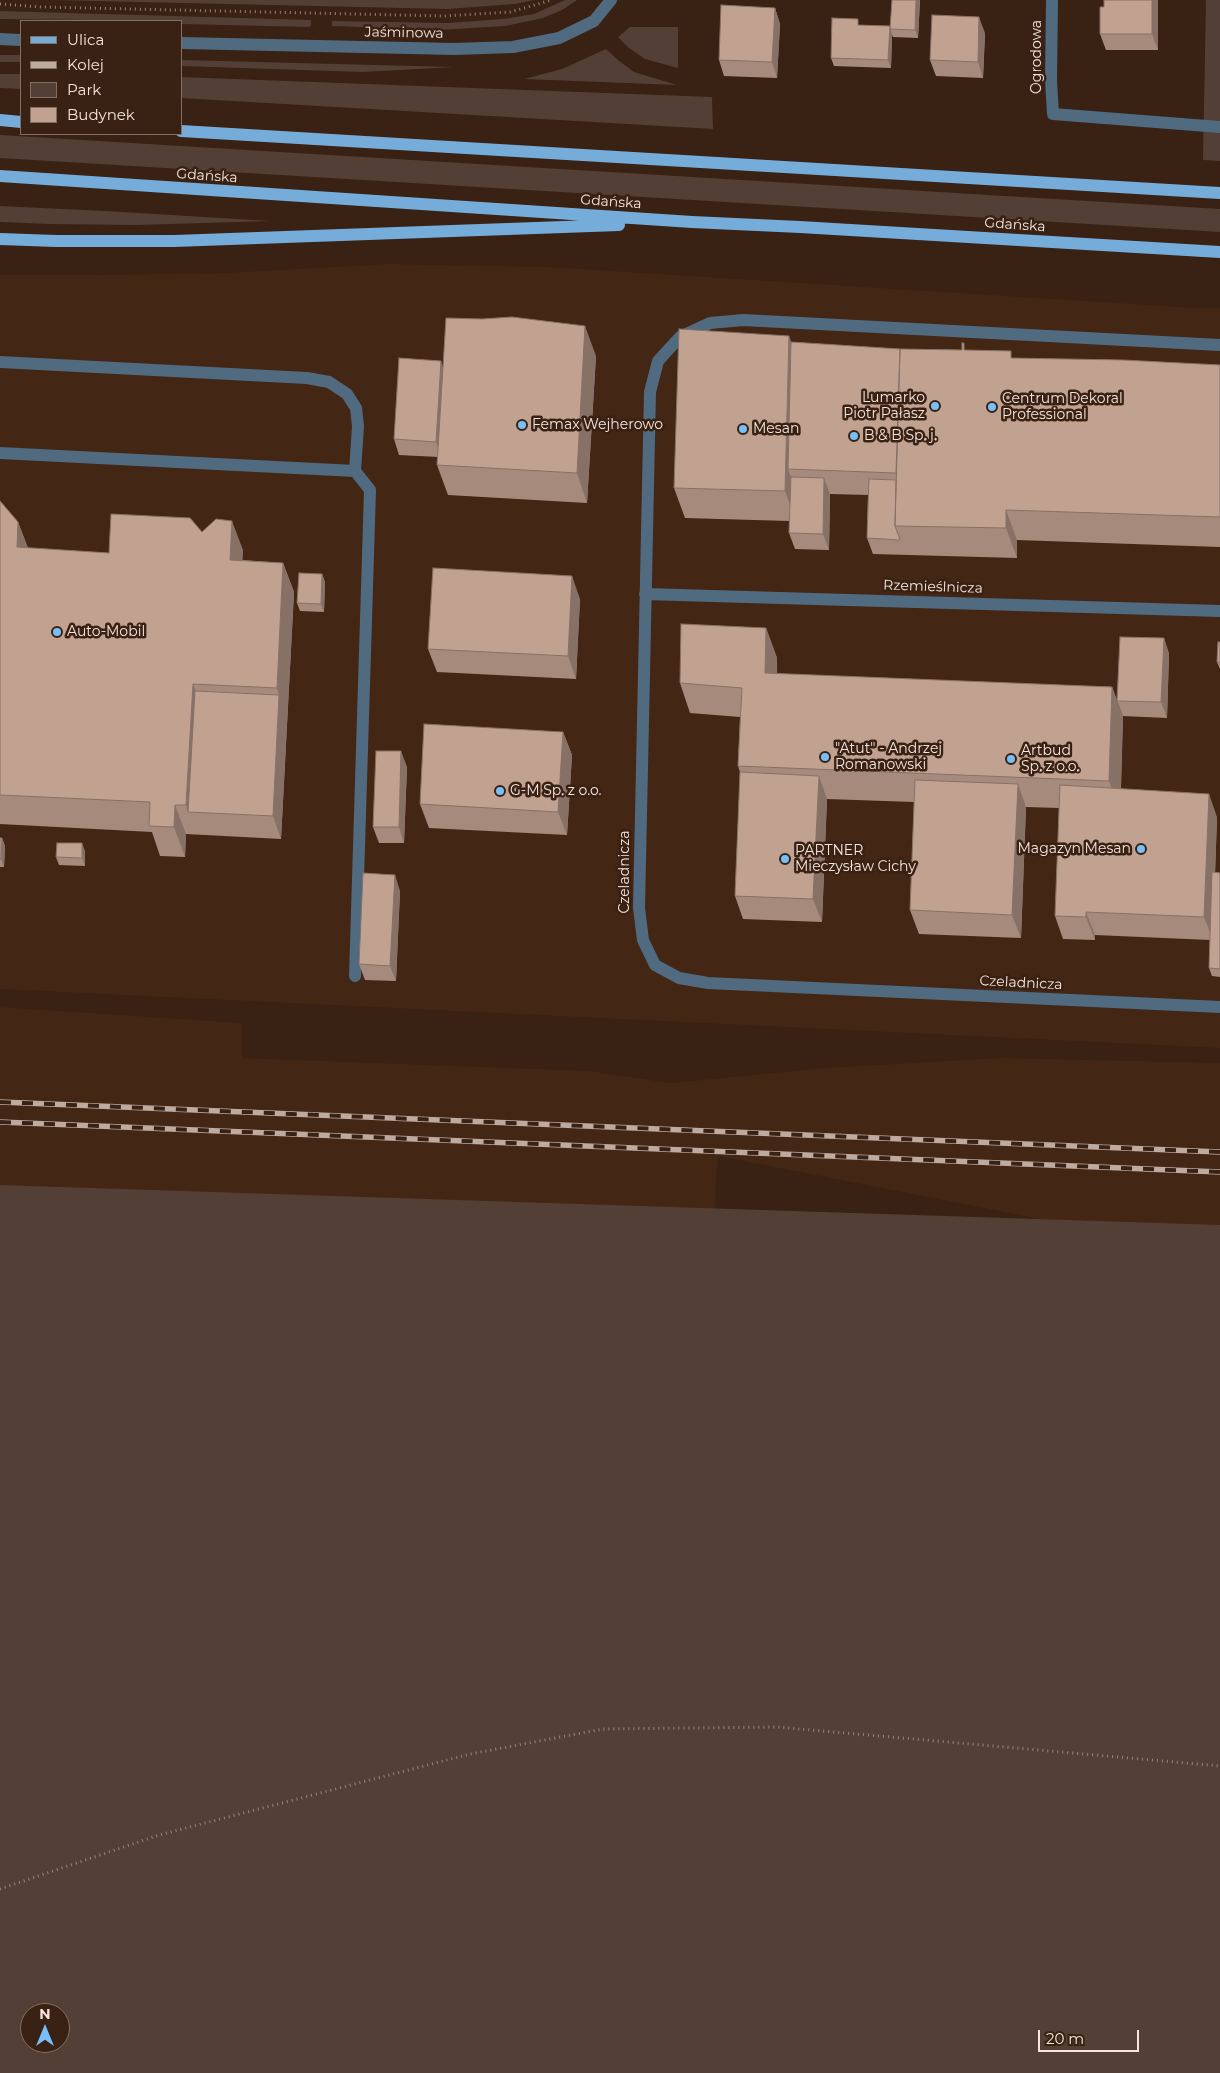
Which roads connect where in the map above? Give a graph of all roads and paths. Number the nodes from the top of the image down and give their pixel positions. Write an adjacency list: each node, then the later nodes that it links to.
1 (552, 0): 4 (path)
2 (611, 0): 7 (street, Jaśminowa)
3 (1052, 0): 10 (street, Ogrodowa)
4 (0, 4)
5 (0, 39): 6 (street)
6 (20, 40)
7 (182, 43)
8 (0, 120): 9 (main road)
9 (20, 122)
10 (1220, 127)
11 (182, 131): 13 (main road)
12 (0, 176): 14 (main road, Gdańska)
13 (1220, 194)
14 (692, 222): 15 (main road); 16 (main road, Gdańska)
15 (0, 239)
16 (1220, 252)
17 (1220, 345): 21 (street, Czeladnicza)
18 (0, 362): 20 (street)
19 (0, 453): 20 (street)
20 (355, 471): 23 (street)
21 (645, 594): 22 (street, Rzemieślnicza); 24 (street, Czeladnicza)
22 (1220, 611)
23 (355, 976)
24 (1220, 1007)
25 (1220, 1766): 26 (path)
26 (0, 1888)

